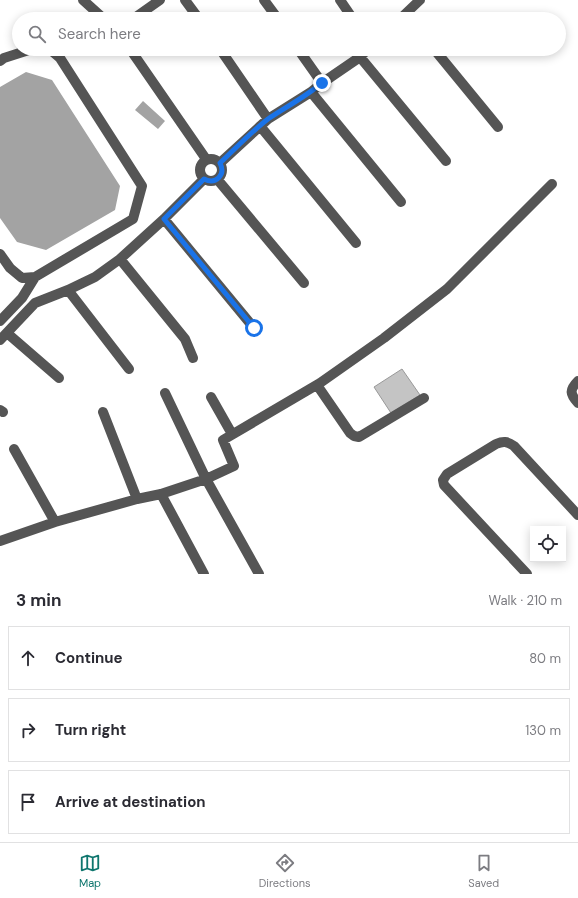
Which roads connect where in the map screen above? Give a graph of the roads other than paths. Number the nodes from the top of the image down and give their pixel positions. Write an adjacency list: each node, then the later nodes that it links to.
1 (83, 0): 7 (street)
2 (160, 0): 8 (street)
3 (185, 0): 9 (street)
4 (264, 0): 10 (street)
5 (340, 0): 11 (street)
6 (420, 0): 12 (street)
7 (96, 12)
8 (143, 12)
9 (194, 12)
10 (273, 12)
11 (348, 12)
12 (409, 12)
13 (12, 54): 19 (street)
14 (58, 56): 37 (street)
15 (135, 56): 26 (street)
16 (225, 56): 23 (street)
17 (303, 56): 21 (street)
18 (440, 56): 25 (street)
19 (1, 57)
20 (360, 57): 21 (street); 27 (street)
21 (322, 83): 22 (street)
22 (311, 92): 23 (street); 32 (street)
23 (268, 119): 24 (street)
24 (260, 126): 28 (street); 34 (street)
25 (498, 127)
26 (206, 159): 28 (street); 29 (street)
27 (446, 161)
28 (220, 163): 30 (street)
29 (204, 179): 30 (street); 33 (street)
30 (217, 179): 38 (street)
31 (552, 184): 47 (street)
32 (401, 202)
33 (164, 219): 36 (street); 41 (street)
34 (356, 243)
35 (0, 254): 37 (street)
36 (120, 259): 39 (street); 43 (street)
37 (35, 277): 40 (street)
38 (304, 283)
39 (68, 290): 42 (street); 44 (street)
40 (0, 322)
41 (254, 328)
42 (4, 337): 45 (street)
43 (193, 358)
44 (129, 369)
45 (59, 378)
46 (578, 381): 51 (street)
47 (317, 385): 50 (street); 53 (street)
48 (165, 393): 55 (street)
49 (211, 397): 53 (street)
50 (424, 398)
51 (578, 403)
52 (103, 412): 57 (street)
53 (232, 434): 55 (street)
54 (14, 448): 59 (street)
55 (206, 479): 56 (street); 62 (street)
56 (161, 494): 57 (street); 61 (street)
57 (137, 499): 59 (street)
58 (578, 516): 63 (street)
59 (55, 522): 60 (street)
60 (0, 541)
61 (204, 574)
62 (259, 574)
63 (527, 574)

